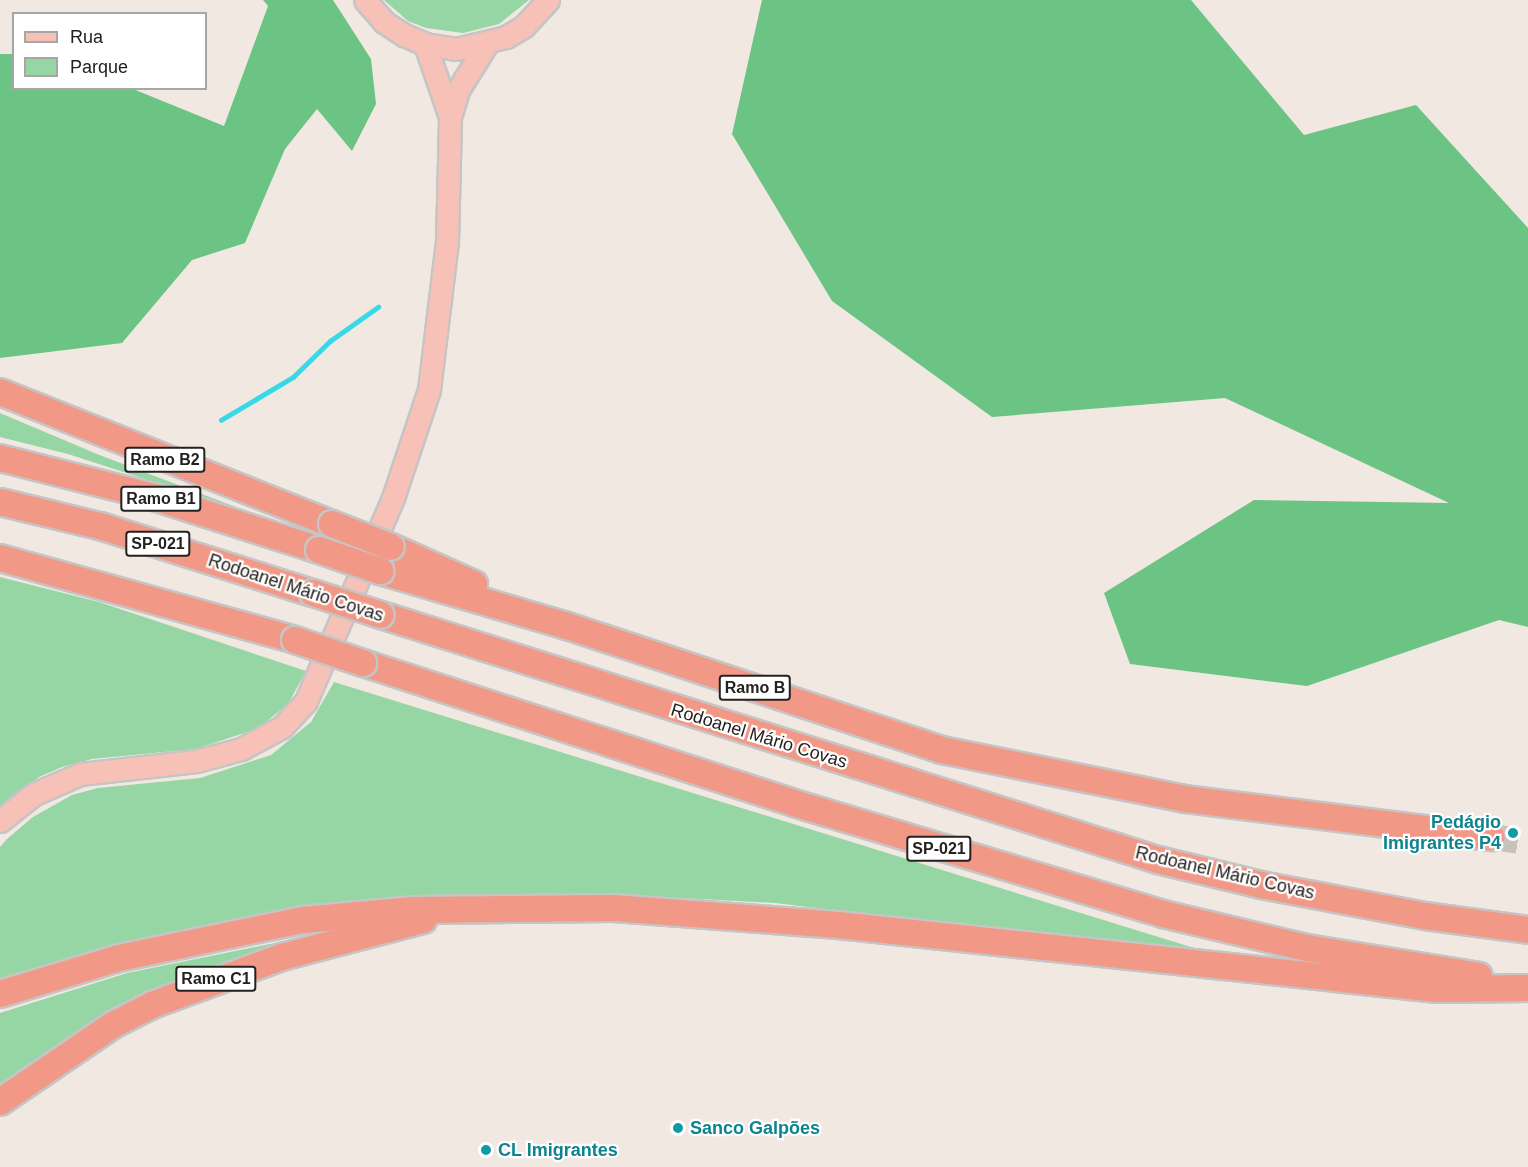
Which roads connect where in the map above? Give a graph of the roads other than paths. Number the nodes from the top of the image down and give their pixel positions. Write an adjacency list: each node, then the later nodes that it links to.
1 (365, 0): 3 (main road)
2 (548, 0): 4 (main road)
3 (425, 44): 4 (main road); 5 (main road)
4 (486, 45): 5 (main road)
5 (450, 117): 11 (main road)
6 (0, 392): 10 (highway, Ramo B2, bridge)
7 (0, 458): 10 (highway, Ramo B1, bridge)
8 (0, 502): 14 (highway, Rodoanel Mário Covas / SP-021, bridge)
9 (0, 558): 15 (highway, SP-021, bridge)
10 (567, 626): 12 (highway, Ramo B)
11 (0, 821)
12 (1492, 837)
13 (456, 910): 16 (highway); 17 (highway); 18 (highway, Ramo C1)
14 (1528, 930)
15 (1528, 983)
16 (1528, 988)
17 (0, 994)
18 (0, 1102)

